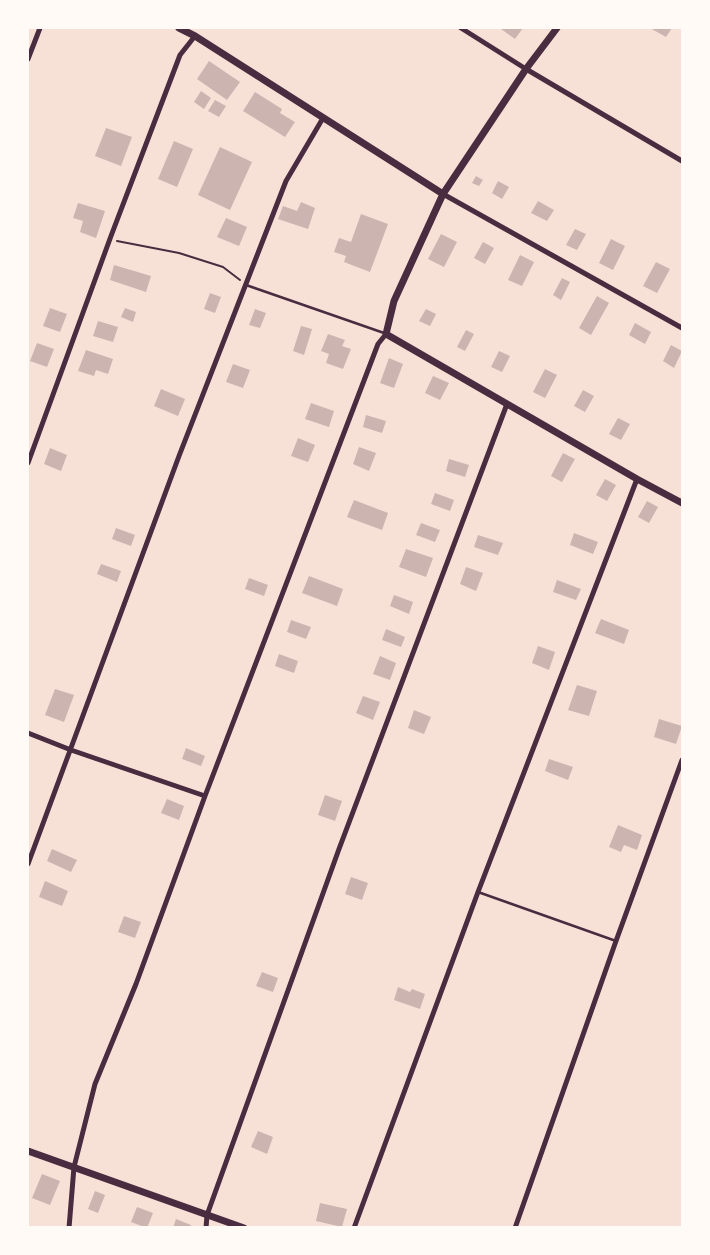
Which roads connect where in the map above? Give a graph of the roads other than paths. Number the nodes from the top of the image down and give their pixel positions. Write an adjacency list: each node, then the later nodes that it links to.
1 (40, 28): 6 (street)
2 (178, 28): 5 (street)
3 (461, 28): 7 (street)
4 (557, 28): 7 (street)
5 (194, 36): 8 (street); 15 (street)
6 (28, 59)
7 (526, 69): 9 (street); 10 (street)
8 (323, 118): 10 (street); 11 (street)
9 (682, 161)
10 (443, 194): 12 (street); 13 (street)
11 (246, 285): 13 (lane); 19 (street)
12 (682, 328)
13 (386, 334): 14 (street); 21 (street)
14 (507, 404): 16 (street); 27 (street)
15 (28, 462)
16 (637, 479): 17 (street); 23 (street)
17 (682, 503)
18 (28, 733): 19 (street)
19 (71, 750): 21 (street); 22 (street)
20 (682, 760): 24 (street)
21 (205, 796): 26 (street)
22 (28, 864)
23 (478, 892): 24 (lane); 31 (street)
24 (616, 941): 32 (street)
25 (28, 1151): 26 (street)
26 (74, 1167): 27 (street); 28 (street)
27 (207, 1215): 29 (street); 30 (street)
28 (68, 1228)
29 (206, 1228)
30 (244, 1228)
31 (354, 1228)
32 (515, 1228)

